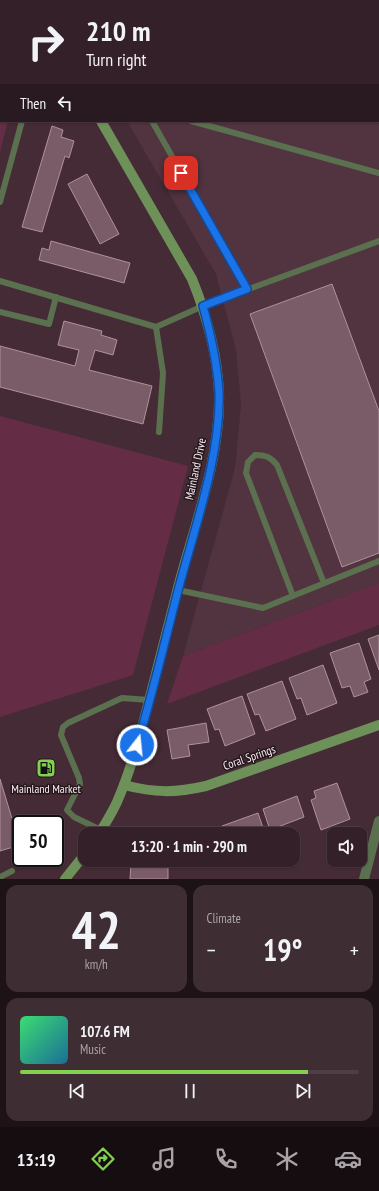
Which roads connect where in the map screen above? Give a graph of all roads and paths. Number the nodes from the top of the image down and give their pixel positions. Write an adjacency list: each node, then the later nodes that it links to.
1 (22, 122): 6 (lane)
2 (102, 122): 11 (main road, Mainland Drive)
3 (153, 122): 9 (lane)
4 (195, 122): 5 (lane)
5 (379, 173)
6 (0, 202)
7 (379, 241): 9 (lane)
8 (0, 281): 10 (lane)
9 (247, 289): 11 (lane)
10 (56, 297): 12 (lane); 13 (lane)
11 (203, 306): 13 (lane); 17 (main road, Mainland Drive)
12 (0, 312)
13 (156, 327): 14 (lane)
14 (159, 432)
15 (379, 561): 16 (lane)
16 (324, 583): 18 (lane); 18 (lane)
17 (178, 590): 18 (lane); 19 (main road, Mainland Drive)
18 (293, 596)
19 (149, 700): 21 (main road, Mainland Drive); 23 (lane)
20 (379, 725): 21 (main road, Coral Springs)
21 (124, 785): 24 (main road, Mainland Drive)
22 (379, 821): 29 (street)
23 (91, 827)
24 (103, 827)
25 (78, 863): 28 (main road)
26 (12, 870): 27 (lane)
27 (0, 877)
28 (65, 879)
29 (364, 879)

